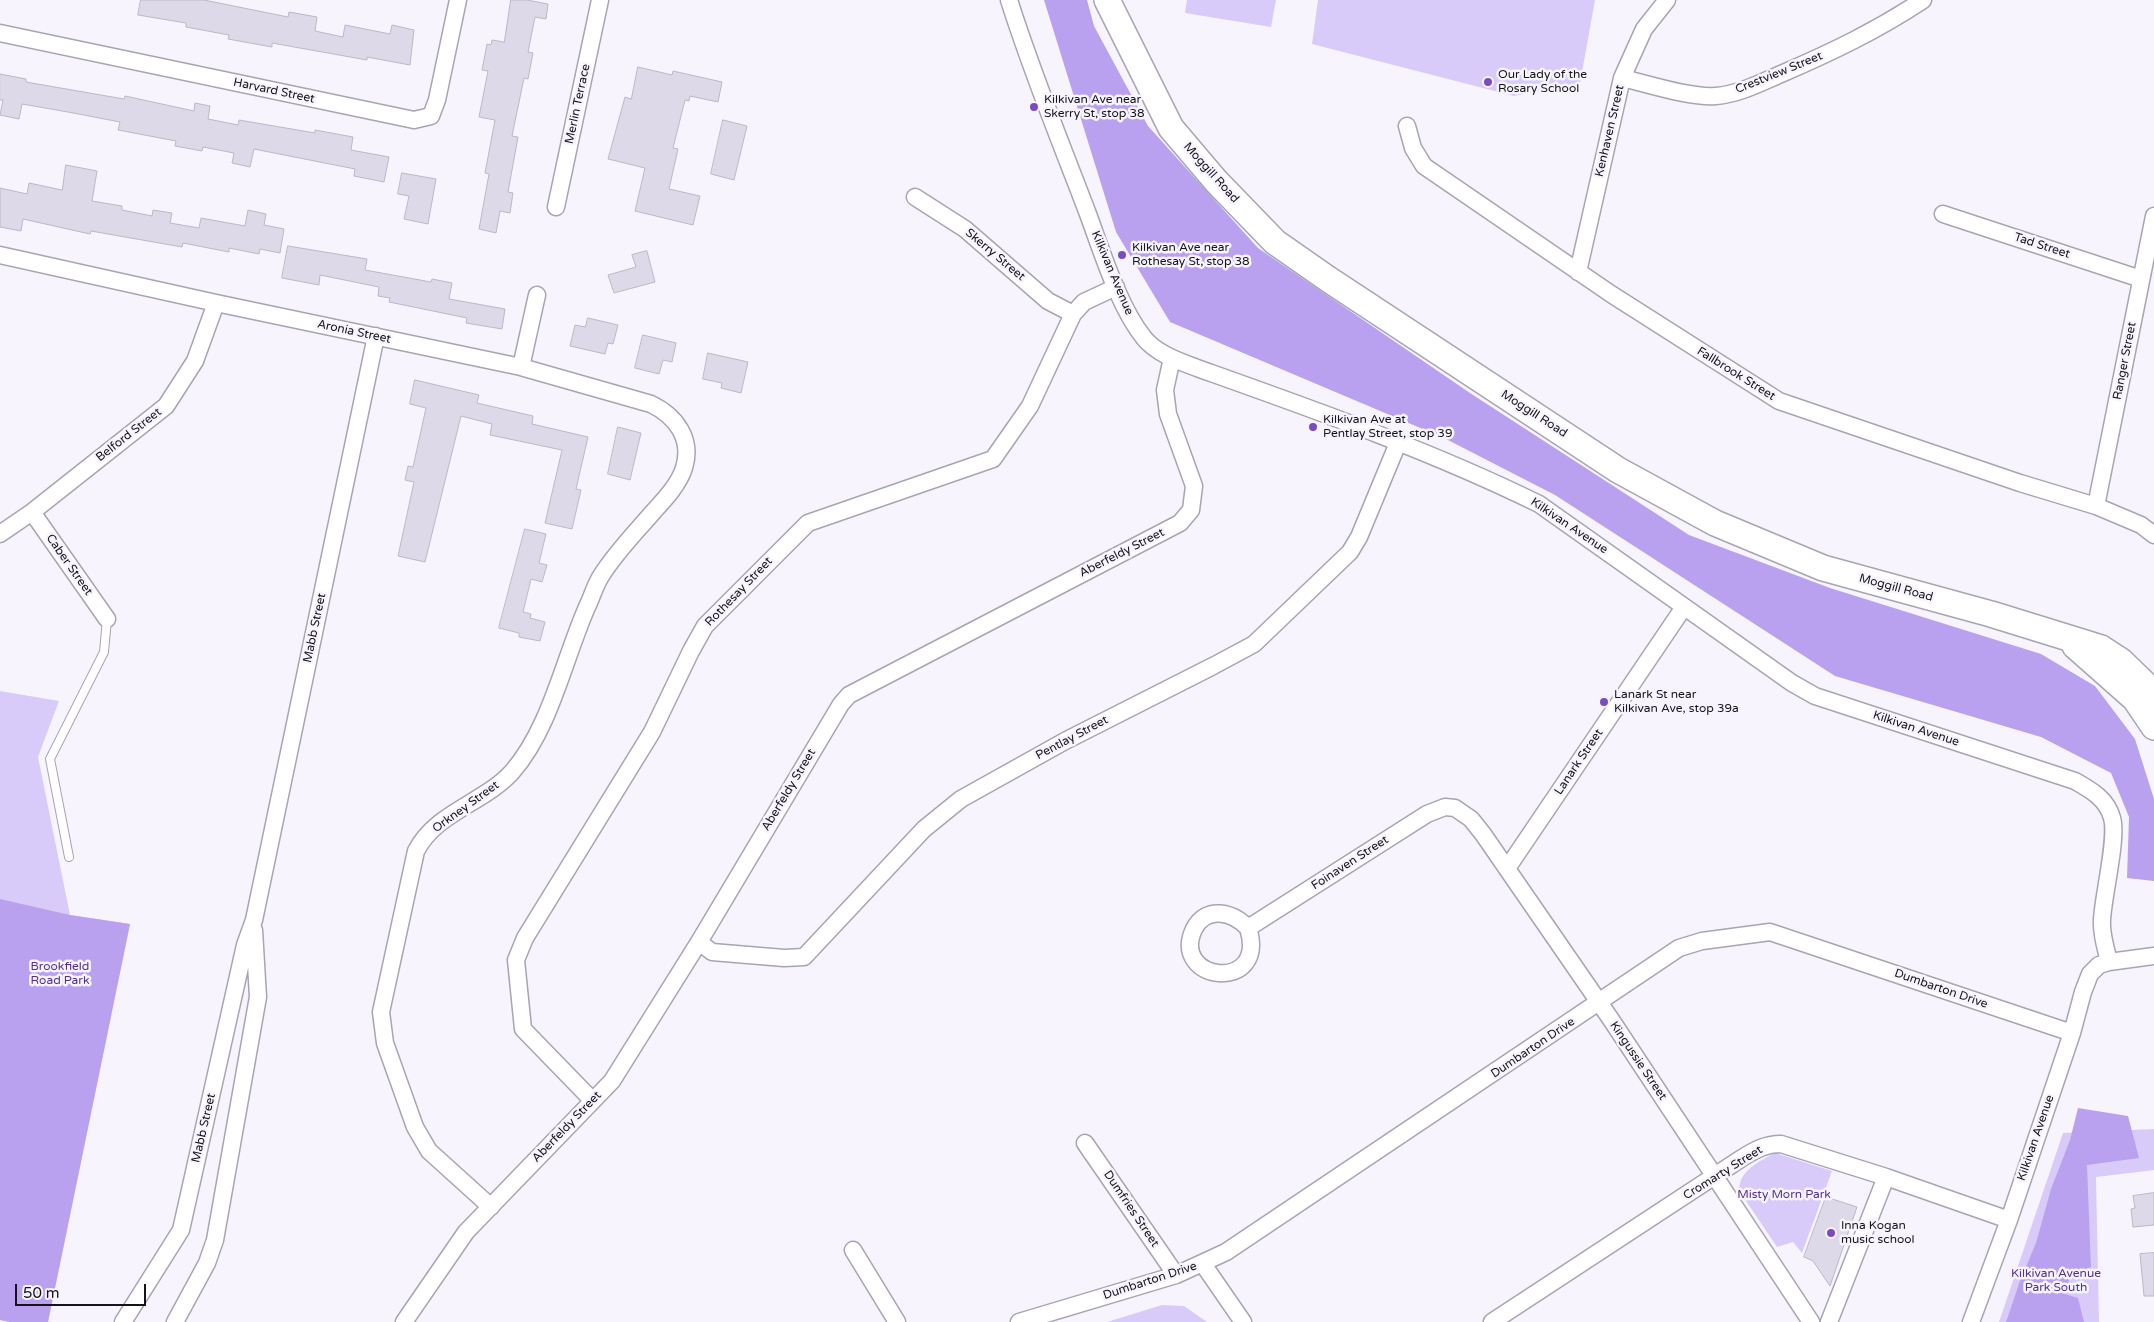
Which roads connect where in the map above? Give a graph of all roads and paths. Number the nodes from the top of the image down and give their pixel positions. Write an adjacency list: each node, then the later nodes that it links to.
1 (458, 0): 9 (street, Harvard Street)
2 (600, 0): 13 (street, Merlin Terrace)
3 (1009, 0): 19 (street, Kilkivan Avenue)
4 (1107, 0): 8 (main road, Moggill Road)
5 (1114, 0): 8 (main road, Moggill Road)
6 (1667, 0): 10 (street, Kenhaven Street)
7 (1923, 0): 10 (street, Crestview Street)
8 (1121, 28): 34 (main road, Moggill Road)
9 (0, 33)
10 (1622, 78): 17 (street, Kenhaven Street)
11 (1407, 126): 17 (street, Fallbrook Street)
12 (915, 197): 22 (street, Skerry Street)
13 (556, 207)
14 (1943, 214): 18 (street, Tad Street)
15 (2154, 216): 18 (street, Ranger Street)
16 (0, 254): 21 (street, Aronia Street)
17 (1578, 272): 28 (street, Fallbrook Street)
18 (2140, 278): 28 (street, Ranger Street)
19 (1116, 287): 22 (street, Rothesay Street); 24 (street, Kilkivan Avenue)
20 (537, 295): 25 (street)
21 (216, 303): 23 (street, Aronia Street); 29 (street, Belford Street)
22 (1073, 314): 47 (street, Rothesay Street)
23 (376, 336): 25 (street, Aronia Street); 40 (street, Mabb Street)
24 (1172, 358): 26 (street, Kilkivan Avenue); 42 (street, Aberfeldy Street)
25 (521, 367): 27 (street, Aronia Street)
26 (1398, 443): 32 (street, Kilkivan Avenue); 42 (street, Pentlay Street)
27 (686, 445): 51 (street, Orkney Street)
28 (2096, 506): 31 (street, Fallbrook Street)
29 (32, 512): 30 (street, Belford Street); 33 (street, Caber Street)
30 (0, 534)
31 (2154, 535)
32 (1684, 607): 39 (street, Lanark Street); 44 (street, Kilkivan Avenue)
33 (107, 619): 38 (lane)
34 (2062, 635): 35 (main road, Moggill Road); 36 (main road, Moggill Road)
35 (2154, 693)
36 (2154, 727)
37 (1455, 808): 39 (street, Kingussie Street); 41 (street, Foinaven Street)
38 (69, 858)
39 (1508, 867): 45 (street, Kingussie Street)
40 (254, 920): 56 (street, Mabb Street); 57 (street, Mabb Street)
41 (1248, 928)
42 (699, 942): 47 (street, Aberfeldy Street)
43 (2154, 956): 44 (street, Kilkivan Avenue)
44 (2109, 962): 46 (street, Kilkivan Avenue)
45 (1600, 1004): 46 (street, Dumbarton Drive); 49 (street, Kingussie Street); 54 (street, Dumbarton Drive)
46 (2072, 1033): 52 (street, Kilkivan Avenue)
47 (592, 1100): 51 (street, Aberfeldy Street)
48 (1085, 1143): 55 (street, Dumfries Street)
49 (1715, 1177): 50 (street, Cromarty Street); 62 (street, Cromarty Street); 63 (street, Kingussie Street)
50 (1886, 1177): 52 (street, Cromarty Street); 64 (street)
51 (491, 1207): 58 (street, Aberfeldy Street)
52 (2009, 1220): 65 (street, Kilkivan Avenue)
53 (853, 1250): 59 (street)
54 (1203, 1264): 55 (street, Dumbarton Drive); 61 (street)
55 (1176, 1275): 60 (street, Dumbarton Drive)
56 (123, 1322)
57 (175, 1322)
58 (404, 1322)
59 (897, 1322)
60 (1019, 1322)
61 (1244, 1322)
62 (1492, 1322)
63 (1810, 1322)
64 (1829, 1322)
65 (1971, 1322)

